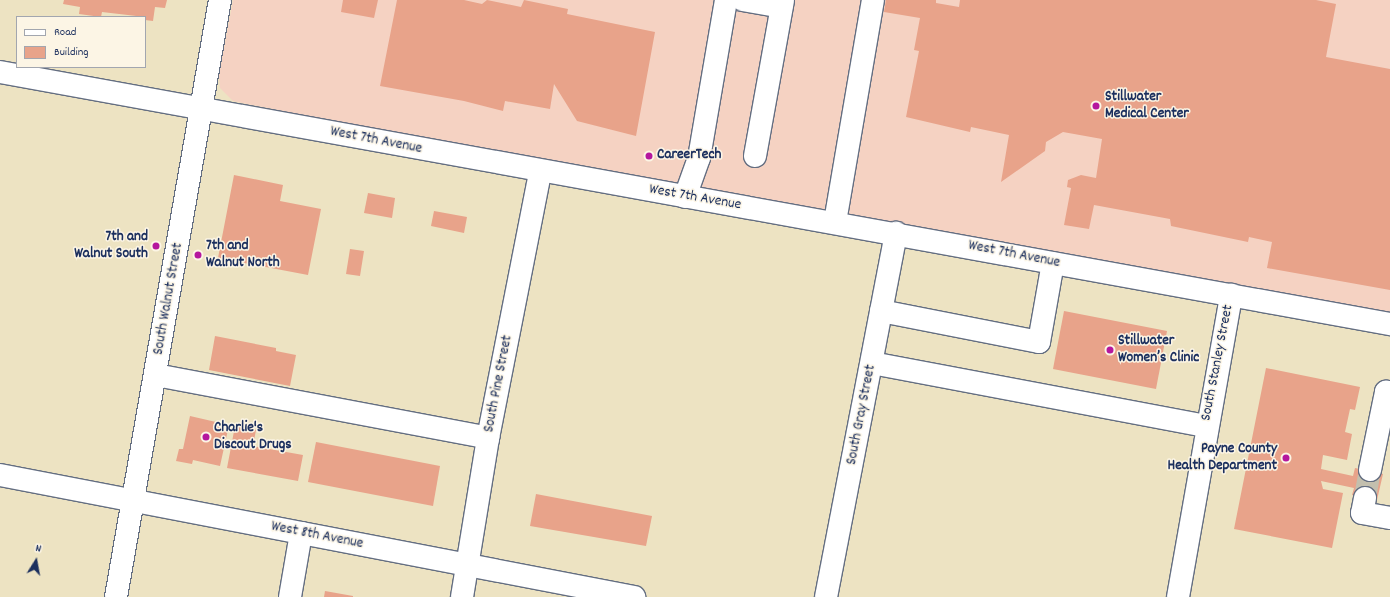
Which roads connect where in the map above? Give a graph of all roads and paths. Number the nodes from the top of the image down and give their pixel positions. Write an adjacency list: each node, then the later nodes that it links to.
1 (220, 0): 7 (street, South Walnut Street)
2 (726, 0): 10 (street)
3 (743, 0): 5 (street)
4 (873, 0): 11 (street)
5 (782, 4): 8 (street)
6 (0, 72): 7 (street, West 7th Avenue)
7 (201, 108): 9 (street, West 7th Avenue); 18 (street, South Walnut Street)
8 (754, 156)
9 (540, 172): 10 (street, West 7th Avenue); 21 (street, South Pine Street)
10 (685, 196): 11 (street, West 7th Avenue)
11 (835, 222): 12 (street, West 7th Avenue)
12 (896, 233): 13 (street, West 7th Avenue); 15 (street, South Gray Street)
13 (1053, 263): 14 (street, West 7th Avenue); 15 (street)
14 (1231, 295): 16 (street, West 7th Avenue); 20 (street, South Stanley Street)
15 (882, 311): 17 (street, South Gray Street)
16 (1390, 324)
17 (872, 363): 20 (street); 33 (street, South Gray Street)
18 (156, 375): 21 (street); 25 (street, South Walnut Street)
19 (1390, 392): 22 (street)
20 (1206, 426): 34 (street, South Stanley Street)
21 (488, 438): 28 (street, South Pine Street)
22 (1370, 470)
23 (0, 475): 25 (street, West 8th Avenue)
24 (1365, 498): 26 (street)
25 (134, 500): 27 (street, West 8th Avenue); 29 (street, South Walnut Street)
26 (1390, 518)
27 (301, 533): 28 (street, West 8th Avenue); 30 (street)
28 (467, 564): 31 (street, South Pine Street); 32 (street, West 8th Avenue)
29 (116, 597)
30 (290, 597)
31 (462, 597)
32 (634, 597)
33 (826, 597)
34 (1178, 597)

